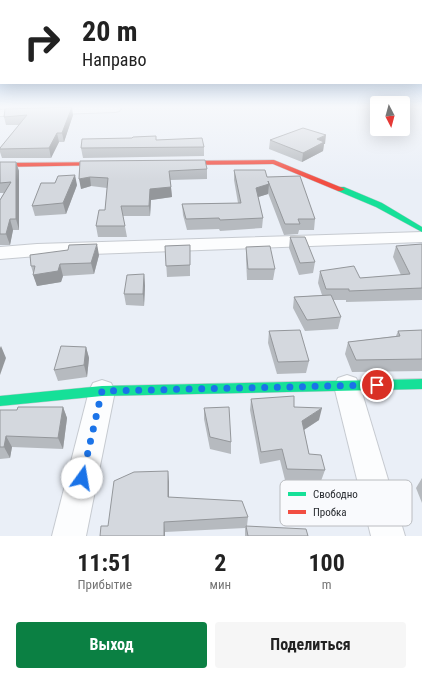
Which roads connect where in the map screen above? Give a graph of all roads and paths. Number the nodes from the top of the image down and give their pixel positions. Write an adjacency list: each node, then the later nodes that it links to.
1 (164, 163): 4 (street)
2 (118, 164): 3 (street)
3 (0, 165)
4 (422, 230)
5 (422, 237): 6 (street)
6 (0, 253)
7 (422, 384): 8 (street)
8 (347, 386): 9 (street); 11 (street)
9 (102, 391): 10 (street); 13 (street)
10 (0, 401)
11 (373, 480)
12 (385, 526): 14 (street)
13 (69, 536)
14 (388, 536)

